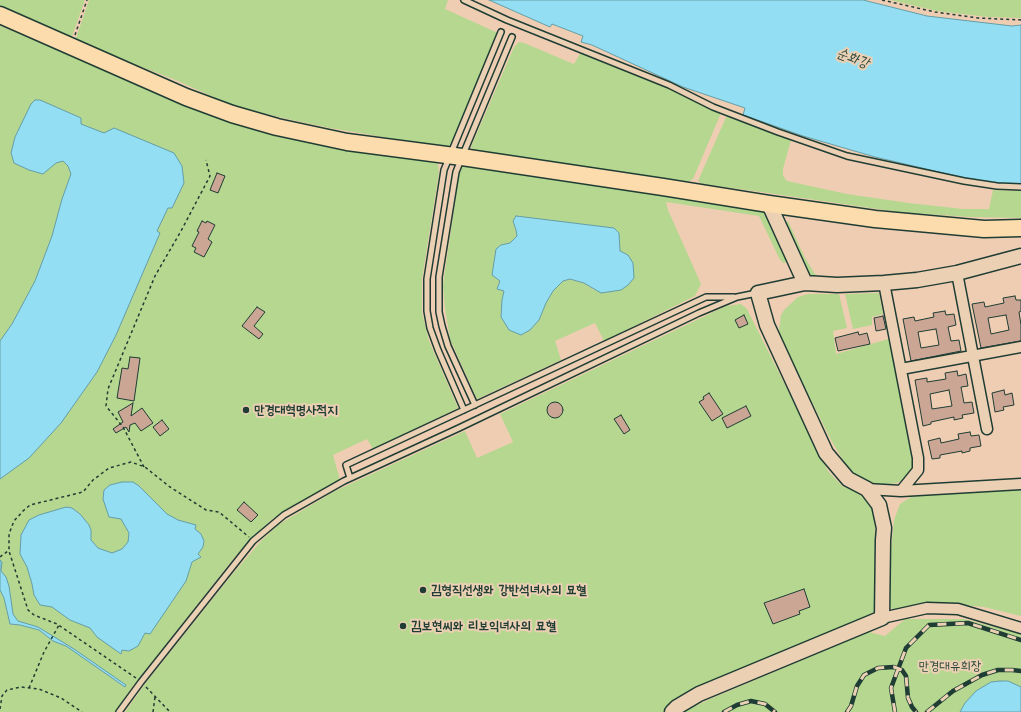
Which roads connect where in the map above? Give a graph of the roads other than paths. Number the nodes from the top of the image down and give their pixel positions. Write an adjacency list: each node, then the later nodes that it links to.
1 (464, 0): 10 (lane)
2 (0, 15): 9 (main road)
3 (501, 32): 5 (lane)
4 (512, 37): 6 (lane)
5 (487, 67): 6 (lane); 7 (lane)
6 (497, 71): 8 (lane)
7 (473, 101): 8 (lane); 9 (lane)
8 (483, 105): 9 (lane)
9 (456, 156): 11 (main road); 13 (lane); 14 (lane)
10 (1021, 187)
11 (769, 204): 12 (main road); 17 (main road)
12 (1021, 228)
13 (434, 238): 14 (lane); 23 (lane)
14 (445, 240): 21 (lane)
15 (1021, 256): 16 (main road)
16 (958, 273): 18 (main road); 24 (street)
17 (805, 283): 18 (main road); 19 (main road)
18 (884, 283): 25 (street)
19 (758, 293): 20 (lane); 31 (main road)
20 (737, 297): 26 (lane); 29 (lane)
21 (448, 346): 23 (lane); 26 (lane)
22 (1021, 347): 24 (street)
23 (438, 350): 27 (lane)
24 (973, 356): 25 (street); 28 (street)
25 (900, 369): 32 (street)
26 (475, 405): 27 (lane)
27 (464, 410): 29 (lane)
28 (987, 429)
29 (350, 478): 35 (lane)
30 (1021, 484): 32 (street)
31 (867, 489): 32 (street); 33 (main road)
32 (901, 491)
33 (882, 618): 34 (street); 36 (main road)
34 (1021, 628)
35 (119, 712)
36 (672, 712)

